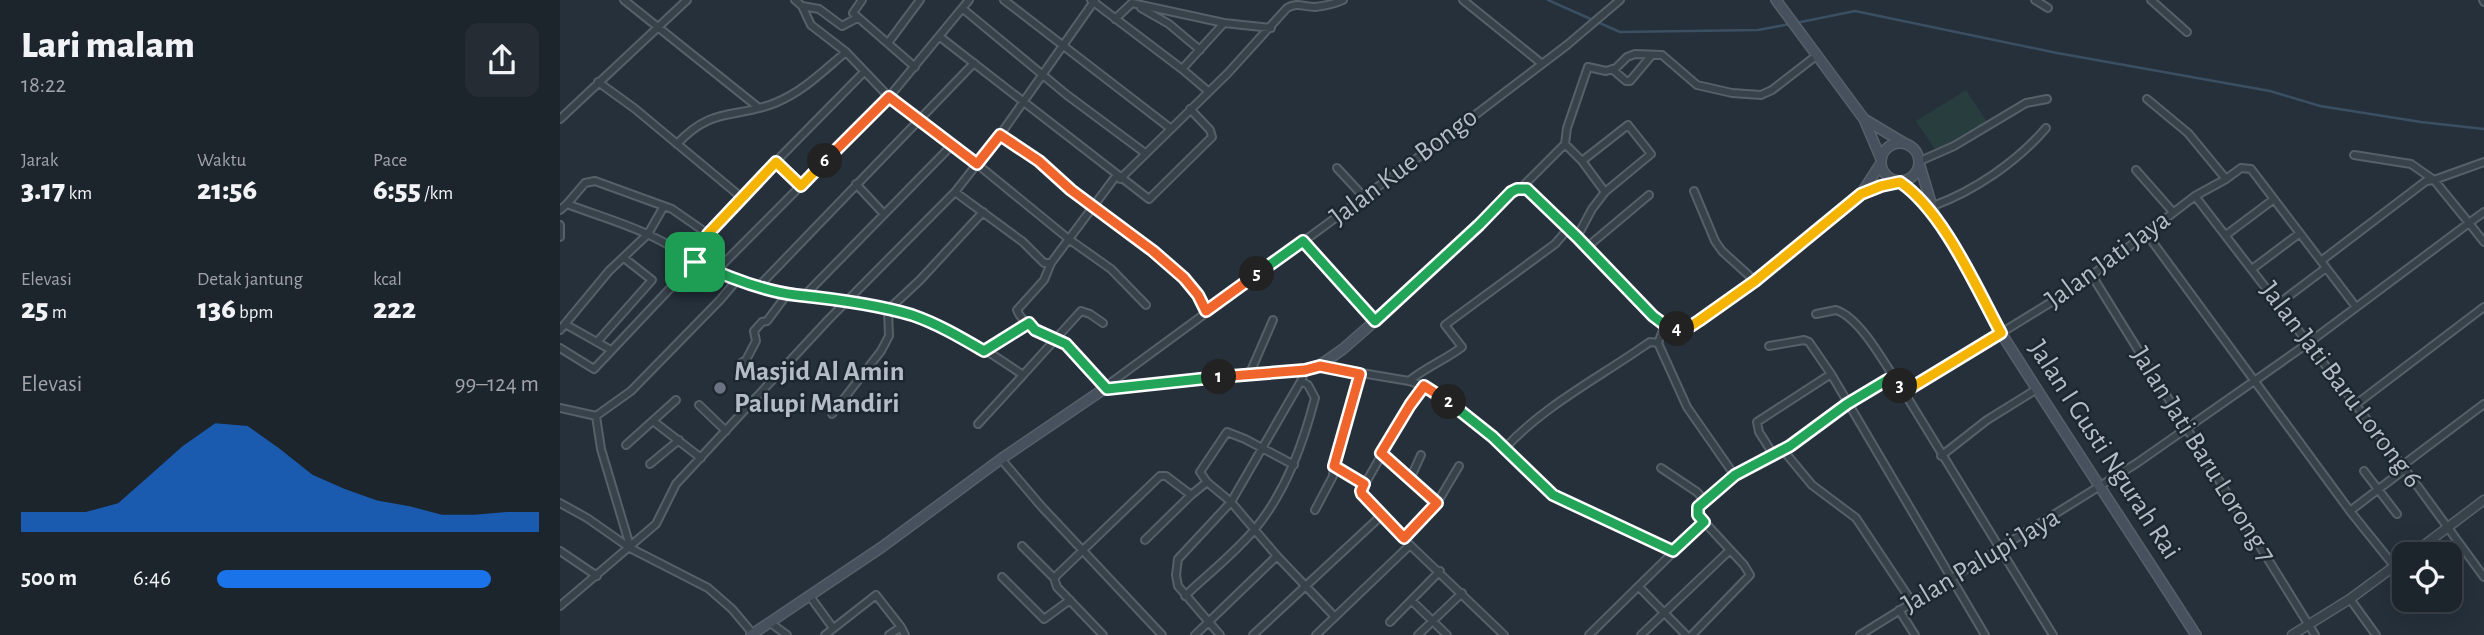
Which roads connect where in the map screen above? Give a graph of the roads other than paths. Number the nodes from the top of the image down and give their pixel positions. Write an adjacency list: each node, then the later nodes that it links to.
1 (624, 0): 22 (street)
2 (687, 0): 22 (street)
3 (795, 0): 16 (street)
4 (862, 0): 19 (street)
5 (920, 0): 26 (street)
6 (969, 0): 18 (street)
7 (1004, 0): 27 (street)
8 (1343, 0): 23 (street)
9 (1463, 0): 33 (street)
10 (1620, 0): 33 (street, Jalan Kue Bongo)
11 (1777, 0): 31 (main road)
12 (2035, 0): 17 (street)
13 (2151, 0): 24 (street)
14 (1093, 1): 20 (street); 27 (street)
15 (1137, 5): 20 (street); 21 (street); 28 (street)
16 (802, 6): 19 (street); 29 (street)
17 (2048, 8)
18 (962, 9): 25 (street); 38 (street)
19 (857, 18): 26 (street)
20 (1115, 19): 35 (street)
21 (1224, 23): 23 (street); 28 (street)
22 (657, 27): 39 (street); 45 (street)
23 (1271, 28): 40 (street)
24 (2187, 32)
25 (940, 37): 32 (street); 34 (street)
26 (888, 43): 34 (street)
27 (1063, 47): 38 (street); 50 (street)
28 (1200, 50): 35 (street)
29 (846, 52): 37 (street); 45 (street)
30 (1651, 55): 31 (street); 36 (street); 36 (street)
31 (1816, 56): 47 (main road)
32 (974, 63): 44 (street); 49 (street)
33 (1541, 63): 80 (street, Jalan Kue Bongo)
34 (915, 67): 41 (street)
35 (1182, 69): 40 (street)
36 (1612, 69): 55 (street)
37 (864, 72): 41 (street); 61 (street)
38 (1043, 76): 44 (street); 57 (street)
39 (598, 82): 48 (street); 54 (street)
40 (1208, 91): 46 (street)
41 (889, 97): 49 (street); 72 (street)
42 (2047, 99): 63 (street)
43 (2147, 99): 68 (street)
44 (1024, 103): 52 (street); 67 (street)
45 (759, 108): 54 (street)
46 (1190, 109): 50 (street); 67 (street)
47 (1864, 118): 53 (main road); 60 (main road)
48 (560, 120)
49 (920, 121): 56 (street); 71 (street)
50 (1170, 128): 57 (street)
51 (2046, 128): 87 (street)
52 (1000, 135): 64 (street); 85 (street)
53 (1904, 143): 60 (main road); 63 (main road)
54 (677, 144): 81 (street)
55 (1565, 144): 59 (street); 73 (street)
56 (952, 145): 64 (street); 91 (street)
57 (1145, 153): 67 (street)
58 (2354, 155): 69 (street)
59 (1582, 161): 76 (street); 76 (street)
60 (1881, 161): 70 (main road); 77 (main road)
61 (776, 162): 72 (street); 81 (street)
62 (2484, 162): 69 (street)
63 (1920, 163): 70 (main road); 87 (main road, Jalan I Gusti Ngurah Rai)
64 (977, 164): 75 (street); 102 (street)
65 (1337, 168): 80 (street)
66 (2136, 170): 89 (street)
67 (1118, 177): 85 (street)
68 (2226, 179): 79 (street, Jalan Jati Jaya); 82 (street, Jalan Jati Jaya)
69 (2434, 180): 92 (street); 107 (street)
70 (1899, 182): 77 (main road); 87 (main road, Jalan I Gusti Ngurah Rai)
71 (856, 184): 91 (street); 117 (street)
72 (801, 186): 112 (street)
73 (1521, 188): 94 (main road); 130 (main road)
74 (1694, 191): 116 (street)
75 (955, 192): 88 (street); 121 (street)
76 (1605, 192): 101 (street)
77 (1861, 194): 116 (main road)
78 (1649, 195): 105 (street)
79 (2195, 195): 89 (street, Jalan Jati Jaya); 99 (street, Jalan Jati Baru Lorong 6)
80 (1364, 197): 103 (street, Jalan Kue Bongo)
81 (741, 198): 98 (street)
82 (2274, 199): 96 (street); 99 (street)
83 (567, 204): 84 (street); 86 (street); 97 (street)
84 (664, 206): 97 (street); 98 (street)
85 (1094, 206): 102 (street); 127 (street)
86 (560, 210)
87 (1933, 211): 135 (main road, Jalan I Gusti Ngurah Rai)
88 (983, 212): 109 (street); 126 (street)
89 (2173, 212): 95 (street, Jalan Jati Jaya)
90 (2484, 212): 92 (street, Jalan Palupi Jaya)
91 (884, 214): 120 (street)
92 (2469, 223): 104 (street); 124 (street, Jalan Palupi Jaya)
93 (560, 225): 100 (street)
94 (1568, 229): 101 (main road); 152 (street)
95 (2146, 233): 113 (street, Jalan Jati Jaya); 151 (street)
96 (2300, 233): 107 (street); 111 (street)
97 (648, 234): 106 (street); 108 (street)
98 (708, 234): 108 (street)
99 (2226, 235): 111 (street, Jalan Jati Baru Lorong 6)
100 (560, 237)
101 (1577, 237): 105 (main road)
102 (1070, 240): 109 (street); 123 (street)
103 (1303, 241): 127 (street, Jalan Kue Bongo); 130 (street)
104 (2484, 242)
105 (1587, 247): 133 (main road)
106 (624, 258): 114 (street); 134 (street)
107 (2321, 261): 110 (street)
108 (695, 262): 112 (street); 118 (street)
109 (1051, 263): 131 (street)
110 (2326, 268): 122 (street); 124 (street)
111 (2252, 269): 122 (street, Jalan Jati Baru Lorong 6)
112 (715, 272): 115 (street)
113 (2091, 274): 135 (street, Jalan Jati Jaya); 169 (street, Jalan Jati Baru Lorong 7)
114 (652, 280): 118 (street); 137 (street)
115 (737, 280): 117 (street); 166 (street)
116 (1755, 281): 133 (main road)
117 (760, 285): 119 (street)
118 (665, 292): 142 (street)
119 (788, 293): 120 (street); 144 (street)
120 (805, 295): 121 (street)
121 (847, 301): 126 (street); 170 (street)
122 (2278, 304): 139 (street, Jalan Jati Baru Lorong 6)
123 (1146, 305)
124 (2356, 307): 139 (street, Jalan Palupi Jaya)
125 (2484, 307): 163 (street)
126 (888, 310): 143 (street); 165 (street)
127 (1206, 311): 156 (street, Jalan Kue Bongo)
128 (1816, 314): 154 (street)
129 (1273, 320): 147 (street)
130 (1375, 321): 145 (main road)
131 (1029, 323): 136 (street); 143 (street)
132 (1103, 323): 136 (street)
133 (1665, 325): 138 (street)
134 (563, 327): 137 (street)
135 (2001, 333): 157 (main road, Jalan I Gusti Ngurah Rai); 158 (street, Jalan Jati Jaya)
136 (1056, 340): 150 (street); 156 (street)
137 (597, 342): 142 (street)
138 (1658, 343): 173 (street); 189 (street)
139 (2307, 344): 151 (street, Jalan Palupi Jaya); 163 (street, Jalan Jati Baru Lorong 6)
140 (1769, 346): 149 (street)
141 (560, 348): 142 (street)
142 (611, 350)
143 (984, 351): 150 (street)
144 (741, 363)
145 (1320, 366): 146 (main road); 148 (street)
146 (1305, 370): 147 (main road); 153 (street)
147 (1250, 373): 156 (main road)
148 (1360, 374): 152 (street); 184 (street)
149 (1831, 374): 160 (street); 177 (street)
150 (1023, 375): 168 (street)
151 (2254, 380): 169 (street, Jalan Palupi Jaya); 202 (street)
152 (1409, 381): 155 (street)
153 (1301, 382): 174 (street); 183 (street)
154 (1898, 384): 158 (street); 160 (street)
155 (1424, 386): 173 (street); 176 (street)
156 (1106, 388): 181 (main road)
157 (2037, 388): 179 (street); 193 (main road, Jalan I Gusti Ngurah Rai)
158 (1904, 392): 179 (street)
159 (676, 400): 167 (street)
160 (1847, 404): 175 (street); 227 (street)
161 (2484, 404): 186 (street)
162 (699, 405): 170 (street)
163 (2355, 405): 186 (street, Jalan Jati Baru Lorong 6)
164 (560, 408): 166 (street)
165 (832, 414)
166 (596, 416): 213 (street)
167 (653, 421): 171 (street); 172 (street)
168 (978, 424)
169 (2187, 428): 193 (street, Jalan Palupi Jaya); 245 (street, Jalan Jati Baru Lorong 7)
170 (726, 431): 180 (street)
171 (679, 440): 180 (street); 182 (street)
172 (625, 445)
173 (1506, 448): 217 (street)
174 (1263, 449): 183 (street); 191 (street); 198 (street)
175 (1783, 450): 177 (street); 236 (street)
176 (1381, 453): 190 (street); 192 (street)
177 (1773, 454): 189 (street)
178 (1421, 455): 190 (street)
179 (1941, 456): 214 (street)
180 (701, 458): 213 (street)
181 (1001, 459): 216 (street); 231 (main road)
182 (650, 464)
183 (1294, 465): 207 (street)
184 (1334, 466): 192 (street); 201 (street)
185 (1459, 466): 200 (street)
186 (2404, 467): 194 (street); 206 (street, Jalan Jati Baru Lorong 6)
187 (1661, 468): 197 (street)
188 (2364, 471): 194 (street)
189 (1735, 475): 197 (street)
190 (1410, 479): 200 (street)
191 (1207, 482): 195 (street); 198 (street)
192 (1364, 484): 204 (street)
193 (2101, 486): 214 (street, Jalan Palupi Jaya); 270 (main road, Jalan I Gusti Ngurah Rai)
194 (2378, 489): 202 (street); 203 (street)
195 (1191, 495): 209 (street); 216 (street)
196 (2484, 500): 206 (street)
197 (1705, 501): 205 (street)
198 (1231, 502): 207 (street); 232 (street)
199 (560, 503): 213 (street)
200 (1437, 503): 208 (street)
201 (1315, 510)
202 (2350, 511): 220 (street)
203 (2397, 514)
204 (1382, 515): 208 (street); 228 (street)
205 (1704, 522): 217 (street); 218 (street)
206 (2448, 526): 210 (street); 225 (street, Jalan Jati Baru Lorong 6)
207 (1255, 529): 219 (street); 232 (street)
208 (1404, 538): 212 (street)
209 (1145, 540)
210 (2428, 542)
211 (1022, 545): 226 (street)
212 (1410, 545): 222 (street); 240 (street)
213 (630, 548): 223 (street); 248 (street)
214 (1999, 550): 227 (street, Jalan Palupi Jaya); 269 (street)
215 (560, 551): 223 (street)
216 (1082, 551): 226 (street); 254 (street)
217 (1673, 551): 229 (street)
218 (1730, 551): 239 (street); 265 (street)
219 (1277, 556): 228 (street); 243 (street)
220 (2392, 562)
221 (2392, 568): 233 (street)
222 (1440, 571): 230 (street); 235 (street)
223 (597, 576): 237 (street)
224 (1002, 577): 234 (street)
225 (2484, 577)
226 (1054, 578): 234 (street)
227 (1950, 579): 236 (street, Jalan Palupi Jaya); 268 (street)
228 (1307, 586): 240 (street); 257 (street)
229 (1639, 587): 239 (street); 262 (street)
230 (1462, 593): 241 (street); 261 (street)
231 (809, 596): 242 (main road); 247 (street)
232 (1185, 596): 243 (street)
233 (2350, 599): 245 (street); 273 (street)
234 (1070, 600): 253 (street)
235 (1412, 601): 241 (street); 244 (street)
236 (1912, 602): 238 (street, Jalan Palupi Jaya)
237 (561, 604)
238 (1899, 610): 266 (street, Jalan Palupi Jaya); 267 (street)
239 (1665, 613): 263 (street); 264 (street)
240 (1335, 617): 258 (street)
241 (1432, 621): 259 (street); 260 (street)
242 (769, 622): 248 (main road); 249 (street)
243 (1209, 622): 255 (street); 256 (street)
244 (1390, 622)
245 (2309, 624): 271 (street); 272 (street, Jalan Jati Baru Lorong 7)
246 (901, 627): 247 (street); 251 (street); 252 (street)
247 (833, 628): 250 (street)
248 (752, 634)
249 (787, 635)
250 (825, 635)
251 (889, 635)
252 (905, 635)
253 (1104, 635)
254 (1162, 635)
255 (1195, 635)
256 (1220, 635)
257 (1253, 635)
258 (1315, 635)
259 (1418, 635)
260 (1447, 635)
261 (1504, 635)
262 (1589, 635)
263 (1641, 635)
264 (1685, 635)
265 (1692, 635)
266 (1860, 635)
267 (1915, 635)
268 (1985, 635)
269 (2053, 635)
270 (2196, 635)
271 (2292, 635)
272 (2315, 635)
273 (2376, 635)

